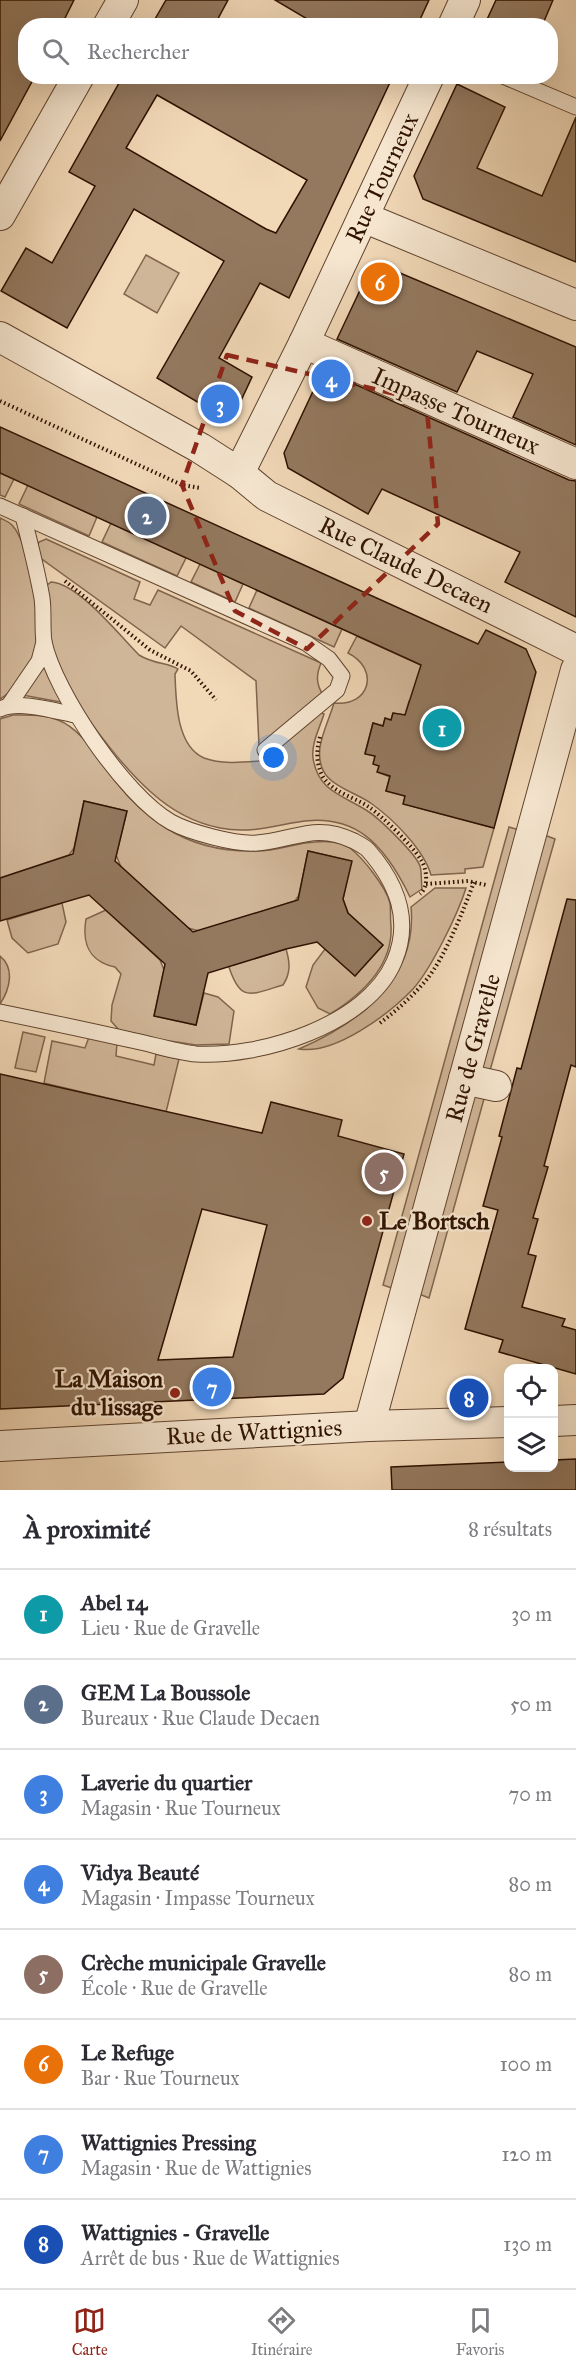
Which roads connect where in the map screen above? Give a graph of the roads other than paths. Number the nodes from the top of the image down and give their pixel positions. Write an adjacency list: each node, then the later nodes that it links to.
1 (123, 0): 3 (street)
2 (465, 0): 4 (street)
3 (113, 18)
4 (457, 18)
5 (74, 84): 9 (street)
6 (425, 84): 10 (street, Rue Tourneux)
7 (522, 84): 8 (lane)
8 (576, 107)
9 (0, 215)
10 (363, 217): 11 (street); 13 (street, Rue Tourneux)
11 (576, 305)
12 (0, 336): 15 (street, Rue Claude Decaen)
13 (304, 343): 14 (street, Impasse Tourneux); 15 (street, Rue Tourneux)
14 (576, 464)
15 (239, 473): 19 (street, Rue Claude Decaen)
16 (0, 506): 17 (lane)
17 (23, 516): 18 (lane); 23 (lane)
18 (44, 642): 21 (lane); 22 (lane)
19 (576, 650)
20 (576, 670): 25 (street, Rue de Gravelle)
21 (4, 707): 22 (lane)
22 (75, 715): 24 (lane)
23 (265, 750)
24 (0, 1012)
25 (464, 1079): 26 (street); 30 (street, Rue de Gravelle)
26 (496, 1086)
27 (576, 1420): 28 (street)
28 (558, 1421)
29 (504, 1422): 30 (street, Rue de Wattignies)
30 (369, 1426): 31 (street, Rue de Wattignies)
31 (0, 1446)

